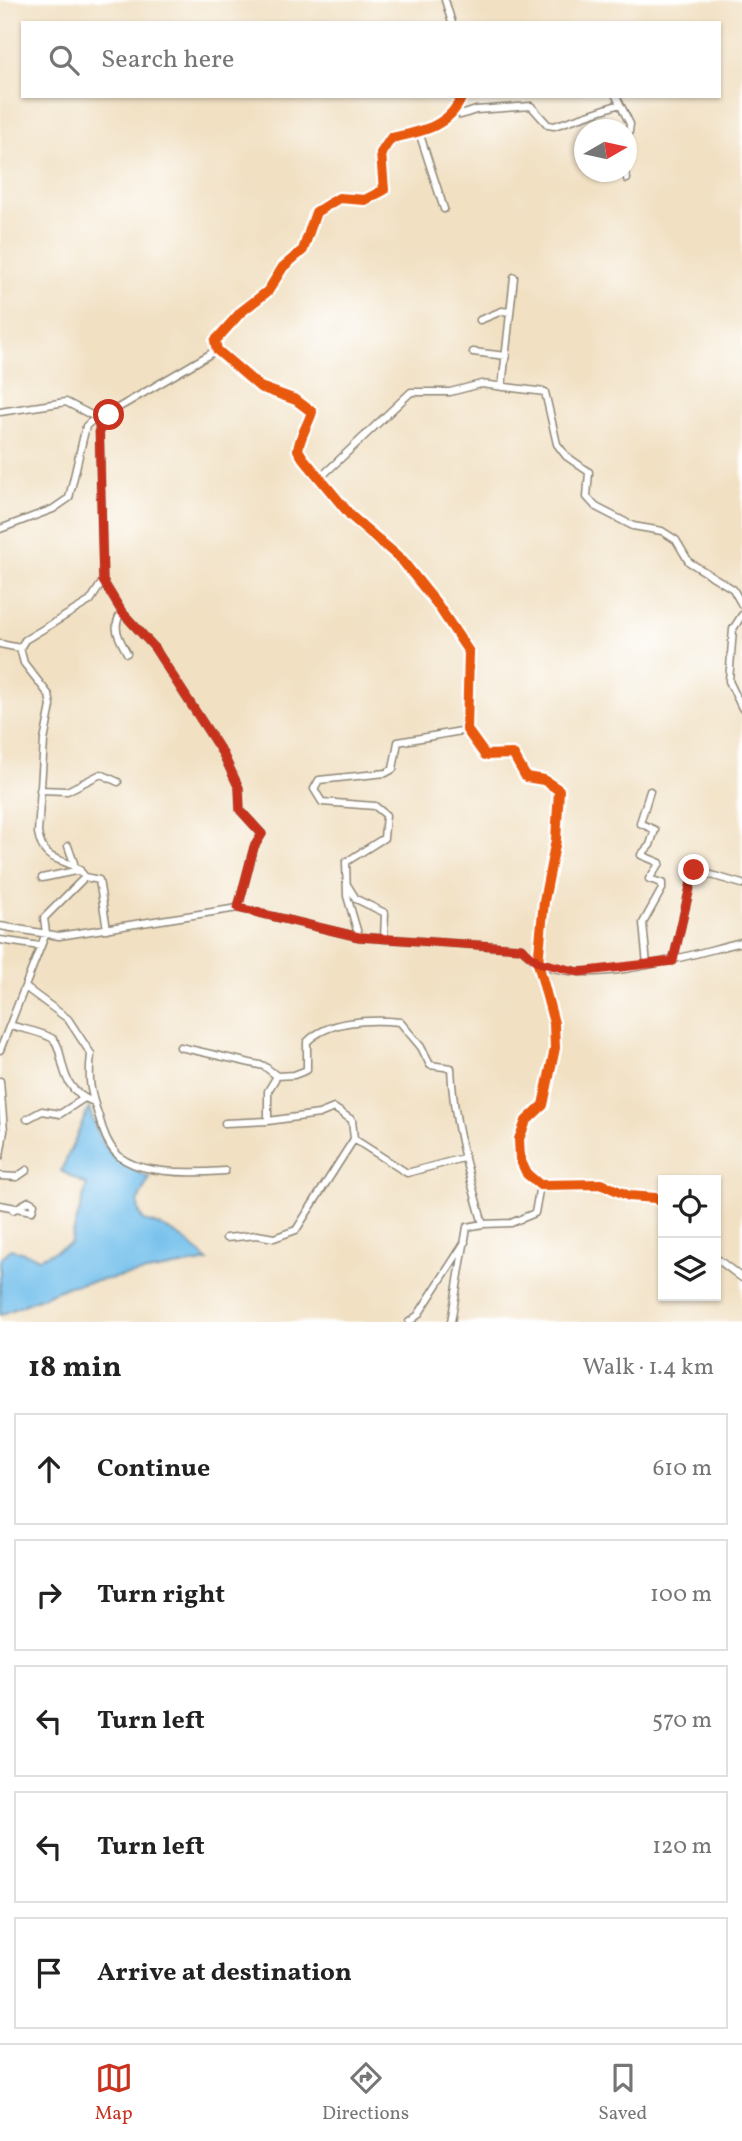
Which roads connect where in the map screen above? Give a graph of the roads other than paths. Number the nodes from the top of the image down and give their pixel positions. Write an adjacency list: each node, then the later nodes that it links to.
1 (445, 0): 2 (street)
2 (451, 21)
3 (461, 98): 6 (street)
4 (617, 98): 5 (street)
5 (620, 104): 6 (street); 7 (street)
6 (458, 107): 8 (street)
7 (628, 119)
8 (419, 132): 9 (street); 13 (street)
9 (444, 209)
10 (514, 277): 11 (street)
11 (510, 312): 12 (street); 15 (street)
12 (480, 320)
13 (217, 350): 18 (street); 19 (street)
14 (472, 352): 15 (street)
15 (506, 356): 16 (street)
16 (502, 387): 19 (street); 22 (street)
17 (0, 412): 18 (street)
18 (97, 418): 20 (street); 21 (street)
19 (320, 478): 29 (street)
20 (0, 529)
21 (103, 581): 23 (street); 26 (street)
22 (742, 605)
23 (122, 612): 27 (street); 40 (street)
24 (742, 615): 28 (street)
25 (0, 644): 26 (street)
26 (20, 648): 31 (street)
27 (127, 653)
28 (742, 708)
29 (467, 730): 38 (street); 50 (street)
30 (118, 782): 31 (street)
31 (40, 790): 34 (street)
32 (650, 792): 51 (street)
33 (68, 846): 34 (street)
34 (74, 863): 35 (street)
35 (80, 870): 36 (street); 37 (street)
36 (85, 877): 42 (street); 43 (street)
37 (42, 878)
38 (347, 884): 44 (street); 45 (street)
39 (742, 884): 49 (street)
40 (238, 908): 42 (street); 44 (street)
41 (0, 926): 43 (street)
42 (107, 929): 43 (street)
43 (46, 933): 48 (street)
44 (359, 937): 45 (street)
45 (384, 939): 50 (street)
46 (0, 940): 48 (street)
47 (742, 942): 49 (street)
48 (40, 946): 52 (street)
49 (673, 961): 51 (street)
50 (538, 962): 51 (street); 69 (street)
51 (647, 965)
52 (25, 986): 53 (street); 59 (street)
53 (10, 1025): 55 (street); 58 (street)
54 (180, 1047): 56 (street)
55 (0, 1049)
56 (277, 1076): 61 (street); 65 (street)
57 (0, 1081): 64 (street)
58 (83, 1098): 59 (street); 60 (street)
59 (94, 1102): 67 (street)
60 (27, 1119)
61 (268, 1121): 62 (street); 63 (street)
62 (225, 1123)
63 (354, 1139): 65 (street); 74 (street)
64 (0, 1156)
65 (463, 1158): 73 (street)
66 (27, 1170): 68 (street)
67 (225, 1171)
68 (0, 1176)
69 (540, 1185): 70 (street); 73 (street)
70 (658, 1200)
71 (0, 1206): 72 (street)
72 (13, 1210)
73 (483, 1224): 75 (street)
74 (226, 1238)
75 (466, 1240): 78 (street); 79 (street)
76 (721, 1262): 77 (street)
77 (742, 1278)
78 (409, 1322)
79 (451, 1322)

